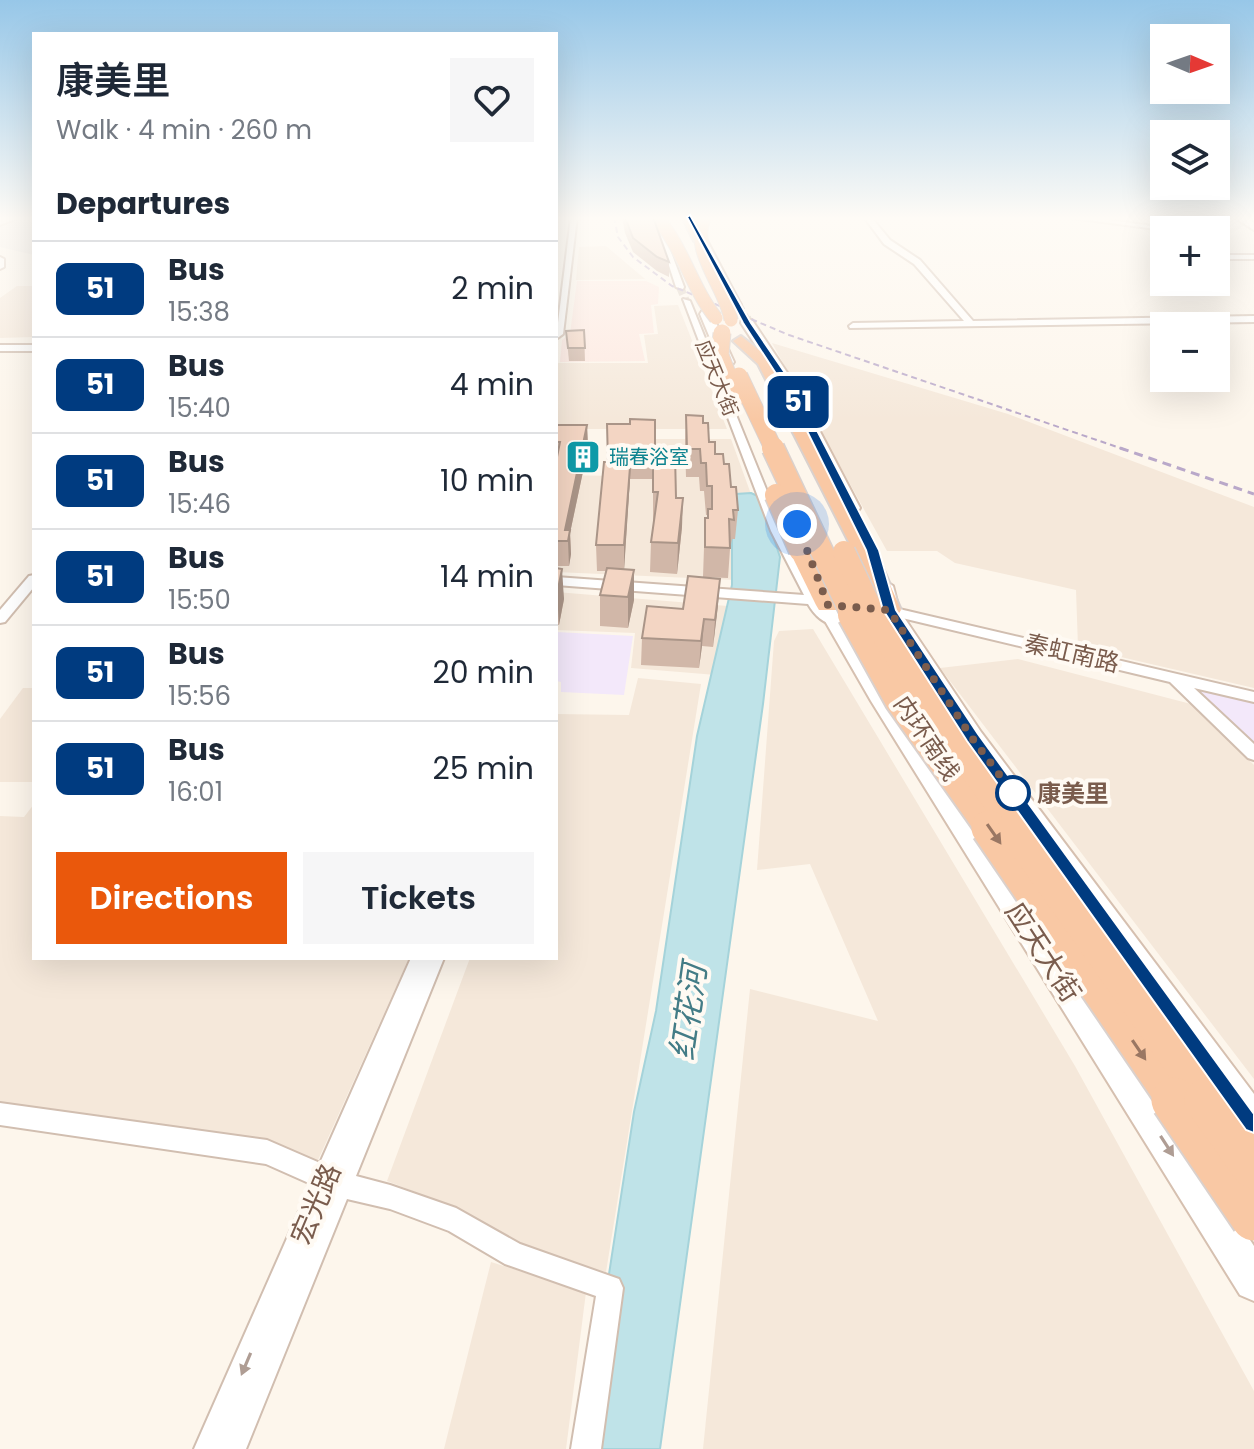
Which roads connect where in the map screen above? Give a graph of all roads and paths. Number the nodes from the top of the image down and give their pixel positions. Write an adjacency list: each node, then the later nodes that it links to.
1 (565, 285): 12 (street)
2 (693, 285): 9 (highway, bridge)
3 (708, 285): 9 (highway, 内环南线, bridge)
4 (713, 285): 9 (highway, 内环南线, bridge)
5 (721, 285): 9 (highway, bridge)
6 (937, 285): 10 (street)
7 (686, 301): 19 (street, 应天大街)
8 (1254, 319): 10 (street)
9 (728, 322): 19 (main road, 应天大街); 19 (highway, bridge); 20 (highway); 20 (main road); 29 (highway, 内环南线, bridge); 31 (highway, 内环南线, one-way to 31, bridge)
10 (971, 324): 11 (street)
11 (853, 326)
12 (558, 335)
13 (0, 348): 14 (street)
14 (32, 348)
15 (32, 581): 18 (street)
16 (558, 581): 19 (street)
17 (0, 598): 18 (street)
18 (18, 598): 21 (street)
19 (820, 606): 20 (street, 秦虹南路); 32 (main road, 应天大街, one-way to 32)
20 (889, 610): 22 (street, 秦虹南路); 28 (main road)
21 (0, 619)
22 (1175, 678): 23 (street, 秦虹南路); 24 (street)
23 (1254, 697)
24 (1254, 754)
25 (420, 960): 30 (street, 宏光路)
26 (433, 960): 30 (street, 宏光路)
27 (0, 1114): 30 (street)
28 (1254, 1122)
29 (1254, 1166)
30 (334, 1182): 33 (street, 宏光路, one-way to 33); 34 (street, 宏光路); 35 (street)
31 (1254, 1218)
32 (1254, 1281)
33 (209, 1449)
34 (231, 1449)
35 (586, 1449)

